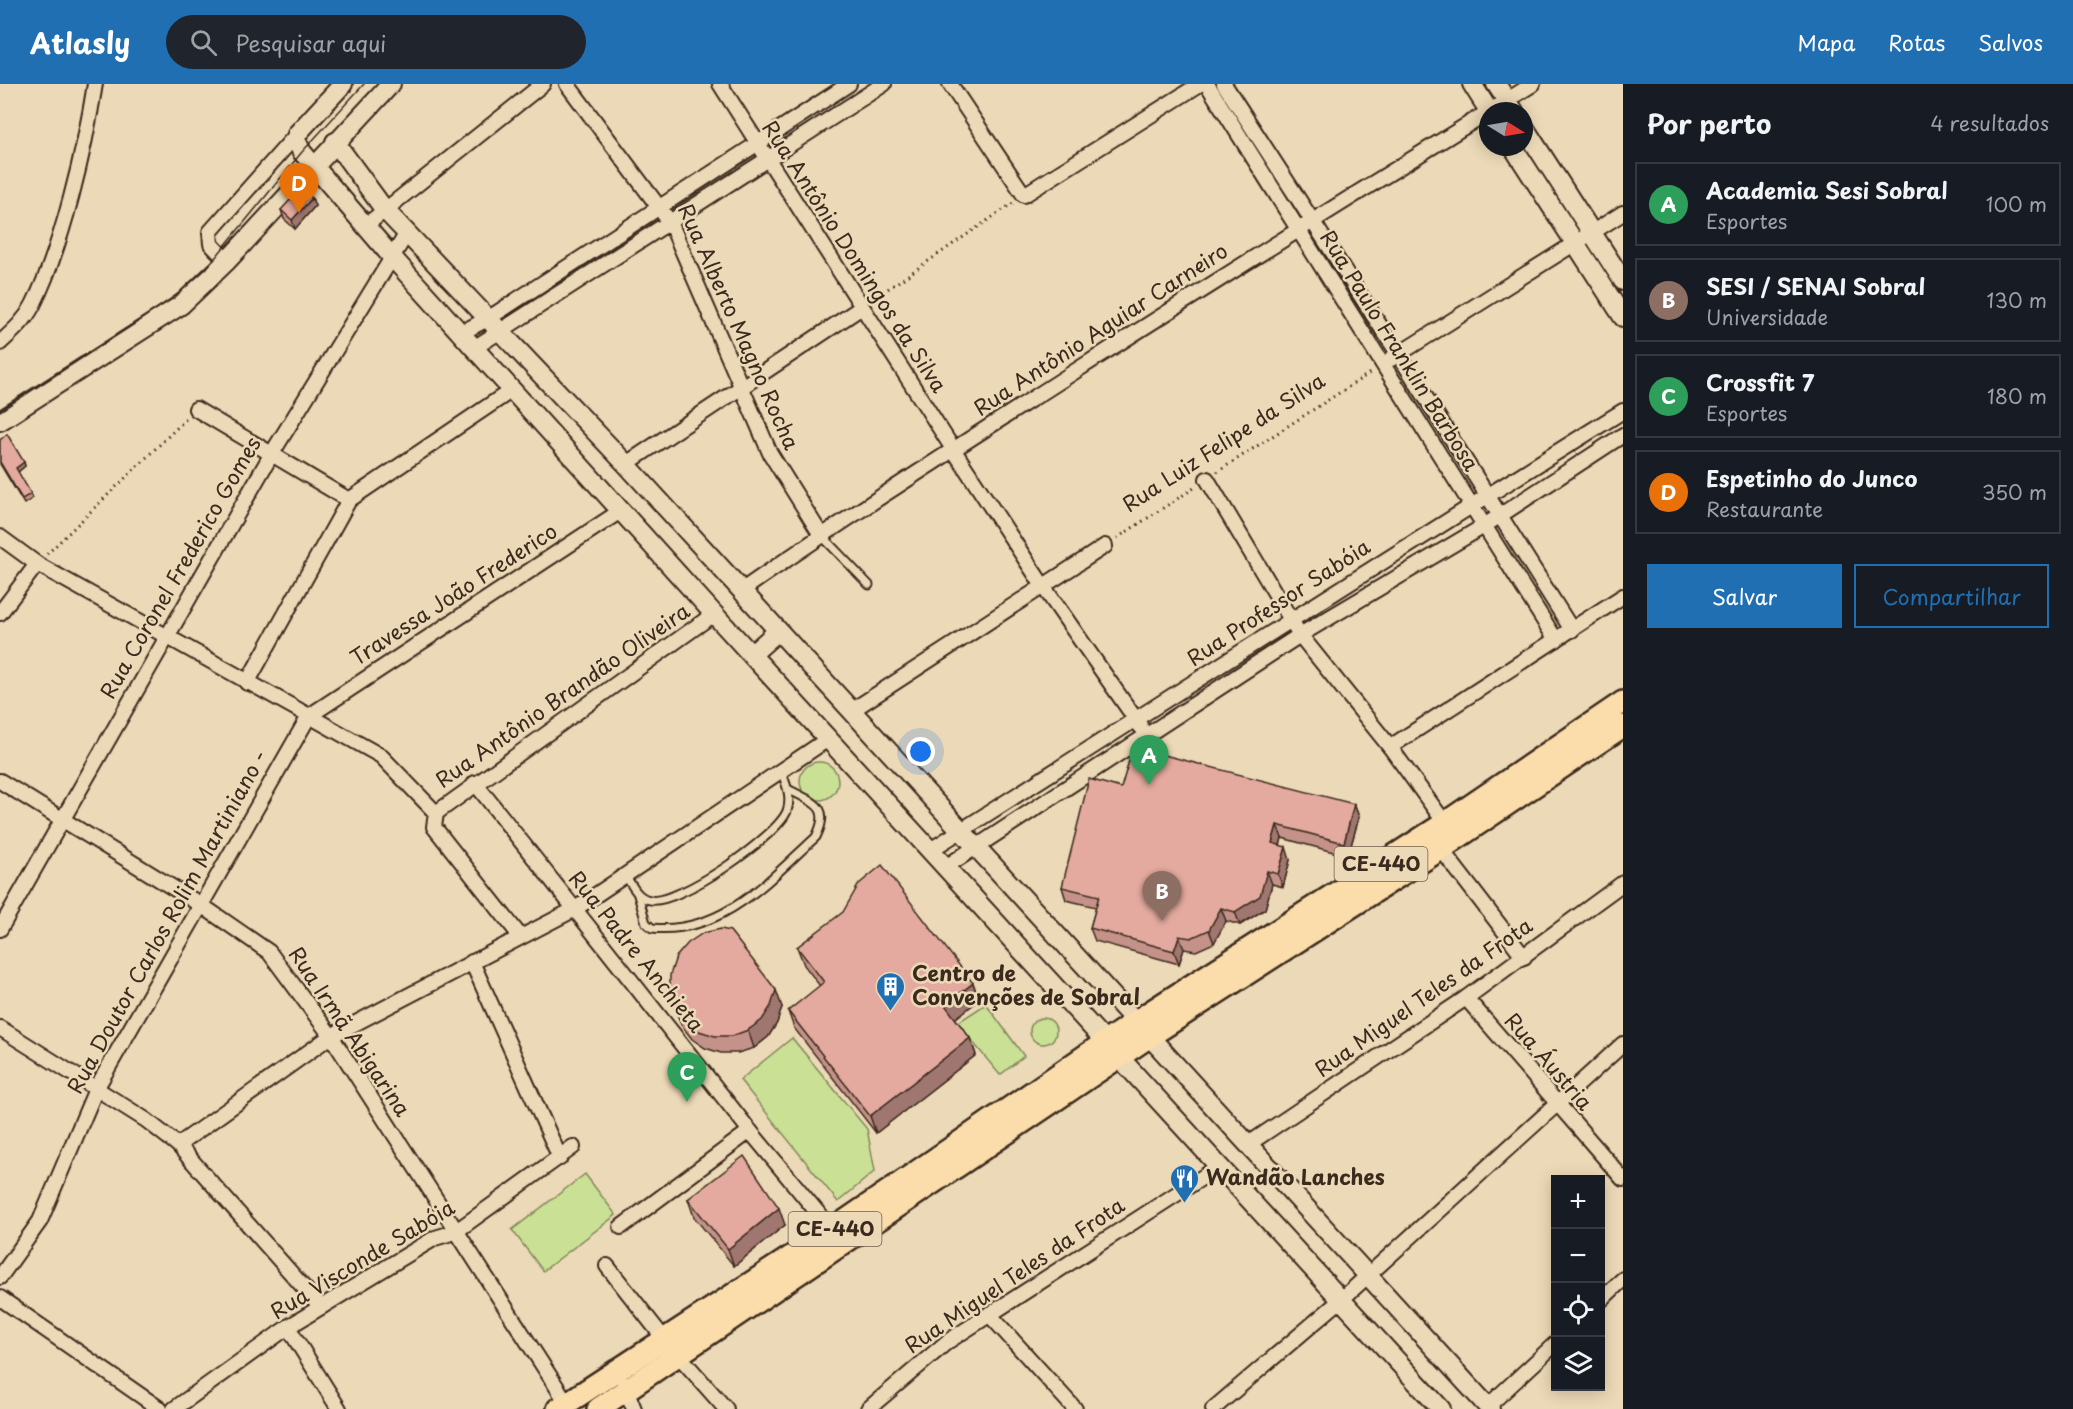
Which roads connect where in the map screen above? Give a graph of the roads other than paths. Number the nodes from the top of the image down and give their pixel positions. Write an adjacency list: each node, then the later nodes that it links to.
1 (95, 84): 46 (street)
2 (343, 84): 20 (main road)
3 (391, 84): 22 (main road)
4 (543, 84): 28 (street)
5 (567, 84): 27 (street, Rua Alberto Magno Rocha)
6 (720, 84): 23 (street, Rua Antônio Domingos da Silva)
7 (849, 84): 23 (street)
8 (884, 84): 25 (street)
9 (950, 84): 10 (street)
10 (1200, 84)
11 (1207, 84): 33 (street, Rua Paulo Franklin Barbosa)
12 (1224, 84): 30 (street, Rua Paulo Franklin Barbosa)
13 (1472, 84): 16 (main road)
14 (1496, 84): 17 (main road)
15 (1533, 84): 18 (street, Rua Antônio Aguiar Carneiro)
16 (1483, 102)
17 (1507, 102)
18 (1514, 102)
19 (1479, 117): 30 (street, Rua Antônio Aguiar Carneiro)
20 (297, 134): 26 (main road); 38 (street)
21 (1533, 141): 35 (main road)
22 (335, 142): 26 (main road); 28 (main road)
23 (757, 145): 25 (street, Rua Antônio Domingos da Silva); 27 (street)
24 (1519, 156): 36 (main road)
25 (766, 159): 31 (street); 40 (street, Rua Antônio Domingos da Silva)
26 (314, 165): 32 (main road); 38 (main road)
27 (660, 206): 31 (street, Rua Alberto Magno Rocha); 44 (street)
28 (384, 209): 32 (street); 34 (main road)
29 (1623, 213): 35 (street)
30 (1311, 221): 33 (street, Rua Antônio Aguiar Carneiro); 41 (street, Rua Paulo Franklin Barbosa)
31 (670, 222): 44 (street); 50 (street, Rua Alberto Magno Rocha)
32 (365, 226): 37 (main road)
33 (1298, 229): 43 (street, Rua Paulo Franklin Barbosa); 56 (street, Rua Antônio Aguiar Carneiro)
34 (407, 233): 37 (street, Rua Coronel Frederico Gomes); 44 (main road)
35 (1593, 233): 36 (street); 39 (main road)
36 (1577, 244): 42 (main road); 48 (street)
37 (392, 257): 45 (main road); 57 (street, Rua Coronel Frederico Gomes)
38 (227, 261): 54 (main road)
39 (1623, 281)
40 (862, 307): 50 (street); 56 (street, Rua Antônio Domingos da Silva)
41 (1369, 308): 43 (street); 48 (street, Rua Paulo Franklin Barbosa)
42 (1623, 317)
43 (1353, 319): 49 (street, Rua Paulo Franklin Barbosa)
44 (495, 325): 45 (street); 47 (street); 58 (main road)
45 (461, 333): 47 (main road)
46 (0, 343)
47 (474, 348): 51 (main road)
48 (1399, 355): 49 (street); 60 (street, Rua Paulo Franklin Barbosa)
49 (1382, 365): 62 (street, Rua Paulo Franklin Barbosa)
50 (741, 388): 58 (street); 66 (street, Rua Alberto Magno Rocha)
51 (512, 390): 61 (street); 63 (main road)
52 (196, 409): 57 (street)
53 (1623, 411): 60 (street, Rua Professor Sabóia)
54 (0, 421)
55 (1623, 435): 64 (street, Rua Professor Sabóia)
56 (953, 449): 66 (street, Rua Antônio Aguiar Carneiro); 71 (street, Rua Antônio Domingos da Silva)
57 (271, 455): 61 (street); 80 (street, Rua Coronel Frederico Gomes)
58 (626, 464): 72 (main road)
59 (1207, 479): 76 (street)
60 (1486, 496): 62 (street, Rua Professor Sabóia); 64 (street, Rua Paulo Franklin Barbosa)
61 (349, 500): 85 (street)
62 (1471, 506): 65 (street, Rua Paulo Franklin Barbosa); 76 (street, Rua Professor Sabóia)
63 (622, 510): 75 (main road); 88 (street, Travessa João Frederico)
64 (1498, 516): 65 (street, Rua Professor Sabóia); 77 (street, Rua Paulo Franklin Barbosa)
65 (1484, 526): 79 (street, Rua Professor Sabóia); 81 (street, Rua Paulo Franklin Barbosa)
66 (822, 535): 70 (lane); 72 (street, Rua Antônio Aguiar Carneiro)
67 (0, 537): 69 (street)
68 (1106, 546): 71 (street)
69 (36, 564): 74 (street); 80 (street)
70 (869, 585)
71 (1043, 586): 87 (street); 89 (street, Rua Antônio Domingos da Silva)
72 (741, 591): 78 (main road)
73 (1623, 596): 77 (street)
74 (0, 613)
75 (714, 614): 82 (main road); 96 (street, Rua Antônio Brandão Oliveira)
76 (1290, 620): 79 (street); 83 (street, Rua Professor Sabóia)
77 (1572, 630): 81 (street)
78 (778, 631): 82 (main road); 87 (main road)
79 (1300, 635): 84 (street, Rua Professor Sabóia); 93 (street)
80 (165, 637): 85 (street); 99 (street, Rua Coronel Frederico Gomes)
81 (1556, 640): 93 (street)
82 (752, 654): 92 (main road)
83 (1240, 654): 84 (street); 89 (street, Rua Professor Sabóia)
84 (1249, 670): 91 (street, Rua Professor Sabóia)
85 (247, 683): 88 (street)
86 (1623, 702): 100 (main road, CE-440)
87 (851, 711): 101 (main road)
88 (309, 716): 98 (street); 109 (street, Rua Doutor Carlos Rolim Martiniano -)
89 (1136, 720): 91 (street, Rua Antônio Domingos da Silva); 101 (street, Rua Professor Sabóia)
90 (1623, 726): 104 (main road, CE-440)
91 (1146, 736): 102 (street, Rua Professor Sabóia)
92 (828, 739): 94 (street); 103 (main road)
93 (1390, 747): 100 (street)
94 (782, 770): 97 (lane); 106 (street)
95 (0, 781): 99 (street, Rua Irmã Abigarina)
96 (476, 783): 98 (street, Rua Antônio Brandão Oliveira); 110 (street, Rua Padre Anchieta)
97 (788, 789): 108 (lane); 108 (lane)
98 (436, 813): 112 (street)
99 (61, 818): 109 (street, Rua Irmã Abigarina); 111 (street, Rua Coronel Frederico Gomes)
100 (1444, 823): 117 (main road, CE-440)
101 (959, 832): 102 (main road); 103 (street, Rua Professor Sabóia)
102 (973, 847): 105 (street, Rua Professor Sabóia); 117 (main road)
103 (932, 849): 105 (main road)
104 (1441, 849): 113 (street); 117 (main road, CE-440)
105 (947, 866): 120 (main road)
106 (625, 875): 108 (lane); 110 (street)
107 (1623, 883): 113 (street, Rua Miguel Teles da Frota)
108 (638, 895)
109 (201, 905): 118 (street, Rua Irmã Abigarina); 121 (street, Rua Doutor Carlos Rolim Martiniano -)
110 (575, 909): 112 (street); 123 (street, Rua Padre Anchieta)
111 (0, 929)
112 (520, 936): 114 (street)
113 (1524, 957): 115 (street, Rua Miguel Teles da Frota)
114 (472, 962): 118 (street); 127 (street)
115 (1466, 998): 122 (street, Rua Áustria); 125 (street, Rua Miguel Teles da Frota)
116 (0, 1028): 121 (street)
117 (1143, 1028): 120 (main road, CE-440); 125 (main road)
118 (331, 1036): 124 (street); 132 (street, Rua Irmã Abigarina)
119 (1623, 1044): 122 (street)
120 (1113, 1049): 128 (main road); 131 (main road, CE-440); 143 (main road, CE-440)
121 (96, 1089): 124 (street); 135 (street, Rua Doutor Carlos Rolim Martiniano -)
122 (1557, 1106): 129 (street, Rua Áustria); 134 (street)
123 (750, 1131): 130 (street); 131 (street, Rua Padre Anchieta)
124 (178, 1145): 140 (street)
125 (1247, 1145): 134 (main road)
126 (573, 1147): 127 (street, Rua Visconde Sabóia)
127 (560, 1158): 132 (street, Rua Visconde Sabóia)
128 (1220, 1166): 139 (main road); 141 (street, Rua Miguel Teles da Frota)
129 (1623, 1179)
130 (621, 1227)
131 (832, 1230): 143 (main road, CE-440)
132 (455, 1232): 140 (street, Rua Visconde Sabóia); 146 (street, Rua Irmã Abigarina)
133 (607, 1266): 143 (street)
134 (1366, 1276): 139 (street); 147 (main road)
135 (0, 1277)
136 (1623, 1280): 137 (street)
137 (1605, 1296)
138 (0, 1298): 148 (street)
139 (1342, 1299): 155 (street); 156 (main road)
140 (321, 1307): 142 (street, Rua Visconde Sabóia)
141 (989, 1314): 153 (street, Rua Miguel Teles da Frota); 154 (street)
142 (288, 1327): 149 (street, Rua Visconde Sabóia); 150 (street)
143 (671, 1347): 145 (main road, CE-440); 152 (street)
144 (1551, 1348): 147 (street)
145 (626, 1390): 146 (main road, CE-440); 151 (main road, CE-440)
146 (563, 1406)
147 (1488, 1408)
148 (160, 1409)
149 (174, 1409)
150 (339, 1409)
151 (598, 1409)
152 (726, 1409)
153 (868, 1409)
154 (1075, 1409)
155 (1213, 1409)
156 (1441, 1409)

